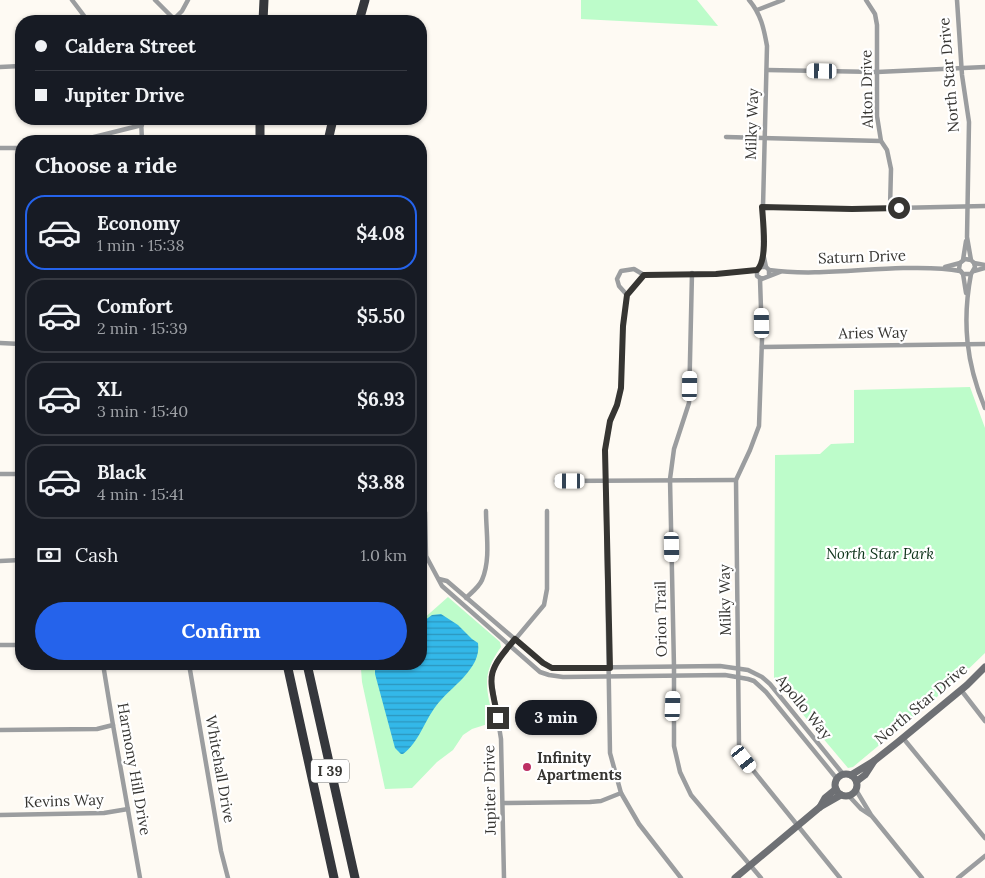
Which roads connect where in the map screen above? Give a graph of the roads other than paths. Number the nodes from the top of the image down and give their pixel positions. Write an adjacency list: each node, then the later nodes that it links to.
1 (72, 0): 11 (street)
2 (155, 0): 12 (street)
3 (188, 0): 13 (street)
4 (262, 0): 14 (highway)
5 (366, 0): 15 (highway)
6 (749, 0): 10 (street, Milky Way)
7 (783, 0): 10 (street)
8 (866, 0): 21 (street, Alton Drive)
9 (957, 0): 19 (street, North Star Drive)
10 (758, 10): 20 (street, Milky Way)
11 (83, 15)
12 (170, 15)
13 (179, 15)
14 (262, 15)
15 (361, 15)
16 (0, 66): 17 (street)
17 (15, 66)
18 (985, 67): 19 (street)
19 (961, 68): 21 (street); 32 (street, North Star Drive)
20 (767, 70): 21 (street); 26 (street, Milky Way)
21 (877, 72): 27 (street, Alton Drive)
22 (142, 125): 23 (street); 24 (street)
23 (102, 135)
24 (142, 135)
25 (726, 137): 26 (street)
26 (764, 138): 27 (street); 31 (street, Milky Way)
27 (881, 141): 33 (street, Alton Drive)
28 (0, 148): 29 (street)
29 (15, 148)
30 (985, 206): 32 (street)
31 (762, 207): 33 (street); 41 (street, Milky Way)
32 (967, 207): 33 (street); 34 (street, North Star Drive)
33 (890, 208)
34 (967, 237): 35 (street, North Star Drive); 36 (street, North Star Drive)
35 (961, 261): 36 (street, Saturn Drive); 37 (street, Saturn Drive); 39 (street, North Star Drive)
36 (972, 261): 38 (street); 40 (street, North Star Drive)
37 (944, 267): 39 (street, Saturn Drive); 41 (street, Saturn Drive)
38 (985, 267): 40 (street)
39 (962, 272): 40 (street, Saturn Drive); 45 (street)
40 (972, 272): 45 (street)
41 (763, 273): 42 (street, Saturn Drive); 50 (street, Milky Way)
42 (692, 274): 43 (street, Saturn Drive); 54 (street, Orion Trail)
43 (644, 275): 44 (street); 44 (street, Saturn Drive)
44 (627, 295): 57 (street)
45 (966, 296): 48 (street)
46 (0, 343): 47 (street)
47 (15, 344)
48 (966, 344): 49 (street, Aries Way); 50 (street, Aries Way); 51 (street)
49 (985, 344)
50 (762, 347): 55 (street, Milky Way)
51 (985, 408)
52 (0, 474): 53 (street)
53 (15, 474)
54 (670, 479): 55 (street); 57 (street); 71 (street, Orion Trail)
55 (736, 480): 73 (street, Milky Way)
56 (556, 481): 57 (street)
57 (606, 481): 72 (street)
58 (486, 511): 64 (street)
59 (547, 511): 66 (street, Jupiter Drive)
60 (427, 558): 63 (street, Apollo Way)
61 (15, 560): 62 (street)
62 (0, 561)
63 (439, 579): 64 (street, Apollo Way); 65 (street, Apollo Way)
64 (467, 598): 65 (street); 66 (street, Apollo Way)
65 (462, 603): 69 (street, Apollo Way)
66 (515, 639): 69 (street, Jupiter Drive); 72 (street, Apollo Way)
67 (0, 645): 68 (street)
68 (15, 645)
69 (510, 646): 80 (street, Apollo Way); 94 (street, Jupiter Drive)
70 (985, 666): 81 (street, North Star Drive)
71 (674, 667): 72 (street, Apollo Way); 73 (street, Apollo Way); 78 (street, Orion Trail)
72 (610, 668): 80 (street)
73 (739, 668): 79 (street, Milky Way); 87 (street, Apollo Way)
74 (105, 670): 83 (street, Harmony Hill Drive)
75 (190, 670): 105 (street, Whitehall Drive)
76 (288, 670): 106 (highway, I 39)
77 (309, 670): 107 (highway, I 39)
78 (674, 676): 79 (street, Apollo Way); 80 (street, Apollo Way); 102 (street, Orion Trail)
79 (739, 677): 87 (street, Apollo Way); 99 (street, Milky Way)
80 (610, 678): 91 (street)
81 (960, 690): 82 (street); 85 (street, North Star Drive)
82 (985, 721)
83 (113, 725): 84 (street); 96 (street, Harmony Hill Drive)
84 (0, 730)
85 (903, 738): 86 (street, North Star Drive); 100 (street)
86 (874, 761): 87 (street, North Star Drive); 88 (street, North Star Drive)
87 (844, 776): 88 (street); 89 (street)
88 (857, 781): 90 (street)
89 (836, 789): 92 (street); 95 (street)
90 (856, 790): 93 (street); 98 (street)
91 (621, 793): 94 (street); 103 (street)
92 (841, 795): 93 (street); 95 (street)
93 (849, 796): 98 (street)
94 (503, 804): 108 (street, Jupiter Drive)
95 (820, 807): 99 (street)
96 (128, 809): 97 (street, Kevins Way); 104 (street, Harmony Hill Drive)
97 (0, 815)
98 (871, 815): 112 (street)
99 (798, 825): 102 (street); 111 (street, Milky Way)
100 (985, 838)
101 (985, 856): 113 (street)
102 (751, 865): 109 (street); 110 (street, Orion Trail)
103 (678, 877)
104 (140, 878)
105 (228, 878)
106 (334, 878)
107 (355, 878)
108 (504, 878)
109 (735, 878)
110 (761, 878)
111 (840, 878)
112 (922, 878)
113 (958, 878)

